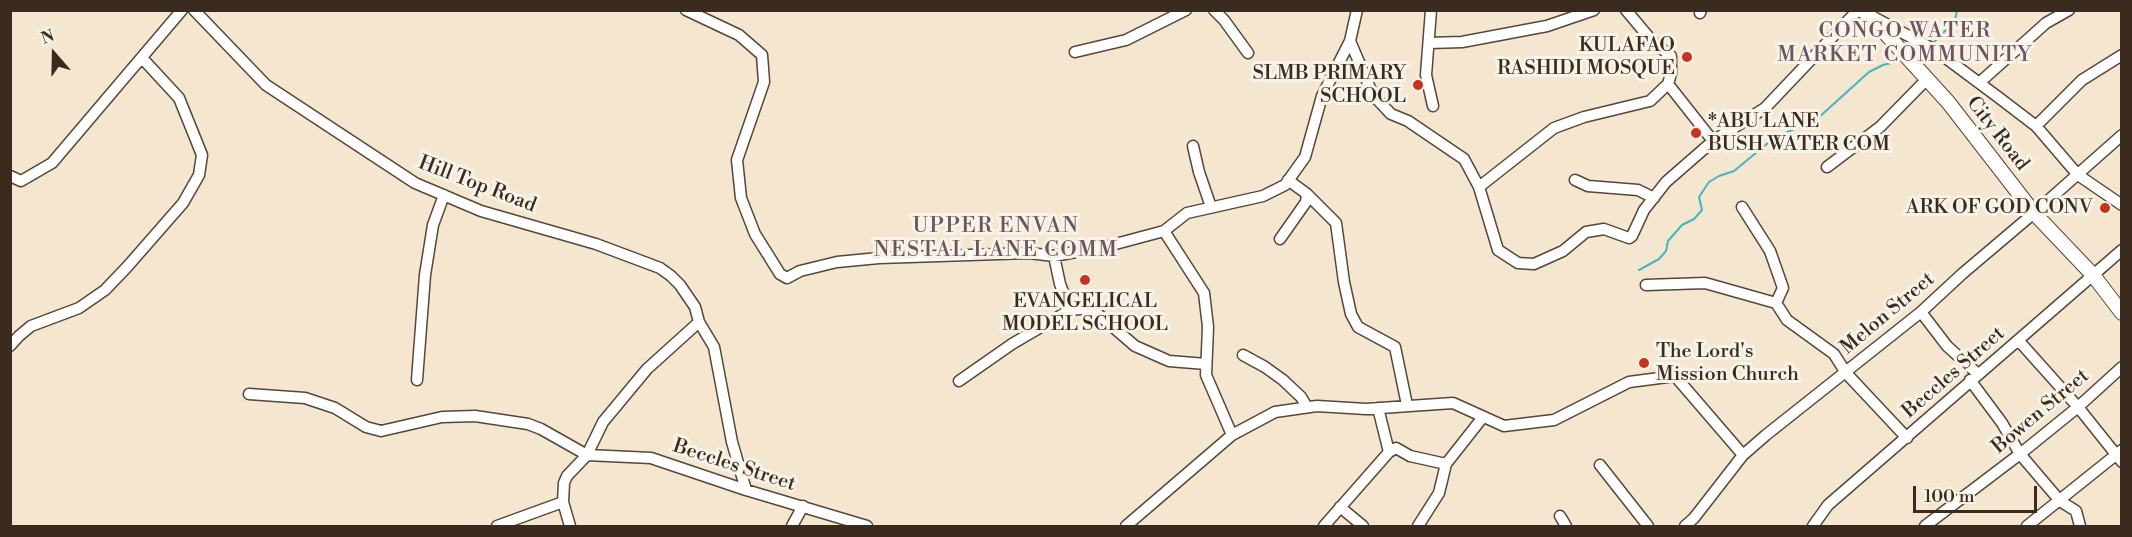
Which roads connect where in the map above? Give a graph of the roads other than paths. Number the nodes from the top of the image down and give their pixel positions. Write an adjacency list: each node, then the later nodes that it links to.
1 (182, 10): 17 (street)
2 (194, 10): 33 (street, Hill Top Road)
3 (686, 10): 42 (street)
4 (1186, 10): 14 (street)
5 (1214, 10): 15 (street)
6 (1357, 10): 12 (street)
7 (1431, 10): 13 (street)
8 (1594, 10): 13 (street)
9 (1626, 10): 20 (street)
10 (2069, 10): 19 (street)
11 (1862, 12): 18 (main road, City Road); 19 (street); 24 (street)
12 (1350, 41): 29 (street); 31 (street)
13 (1429, 43): 21 (street)
14 (1075, 52)
15 (1248, 53)
16 (2121, 55): 22 (street)
17 (142, 58): 28 (street); 51 (street)
18 (1928, 79): 26 (street); 38 (main road, City Road)
19 (1979, 83): 22 (street)
20 (1668, 84): 24 (street); 31 (street)
21 (1433, 106)
22 (2036, 126): 27 (street)
23 (2121, 135): 27 (street, Melon Street)
24 (1713, 141): 34 (street)
25 (1193, 146): 36 (street)
26 (1827, 167)
27 (2079, 175): 35 (street); 38 (street, Melon Street)
28 (16, 179)
29 (1288, 180): 32 (street); 36 (street)
30 (1575, 180): 34 (street)
31 (1479, 187): 34 (street)
32 (1307, 194): 40 (street); 60 (street)
33 (444, 195): 49 (street, Hill Top Road); 57 (street)
34 (1654, 198)
35 (2121, 205)
36 (1211, 207): 39 (street)
37 (1742, 207): 45 (street)
38 (2034, 213): 43 (main road, City Road); 47 (street, Melon Street)
39 (1164, 231): 42 (street); 53 (street)
40 (1280, 239)
41 (2121, 250): 43 (street, Beccles Street)
42 (1054, 256): 46 (street)
43 (2093, 275): 48 (main road, City Road); 50 (street, Beccles Street)
44 (1646, 285): 45 (street)
45 (1776, 303): 55 (street)
46 (1070, 310): 53 (street); 58 (street)
47 (1921, 312): 55 (street, Melon Street); 56 (street)
48 (2121, 313)
49 (699, 322): 69 (street); 74 (street, Hill Top Road)
50 (2019, 341): 56 (street, Beccles Street); 62 (street)
51 (10, 346)
52 (1243, 355): 61 (street)
53 (1206, 364): 65 (street)
54 (2121, 367): 62 (street, Bowen Street)
55 (1846, 373): 66 (street); 70 (street, Melon Street)
56 (1974, 377): 66 (street, Beccles Street); 68 (street)
57 (417, 380)
58 (959, 381)
59 (249, 394): 69 (street)
60 (1407, 405): 63 (street); 64 (street)
61 (1306, 407): 63 (street); 65 (street)
62 (2078, 407): 68 (street, Bowen Street); 71 (street)
63 (1378, 408): 67 (street)
64 (1483, 417): 70 (street); 72 (street)
65 (1232, 435): 84 (street)
66 (1907, 438): 91 (street, Beccles Street)
67 (1389, 452): 72 (street); 78 (street)
68 (2020, 454): 76 (street); 92 (street, Bowen Street)
69 (586, 455): 74 (street, Beccles Street); 75 (street)
70 (1743, 455): 90 (street, Melon Street)
71 (2119, 456): 76 (street)
72 (1446, 464): 87 (street)
73 (1600, 465): 89 (street)
74 (746, 490): 77 (street, Beccles Street)
75 (563, 501): 80 (street); 81 (street)
76 (2060, 501): 93 (street); 94 (street)
77 (803, 506): 82 (street); 83 (street, Beccles Street)
78 (1340, 507): 85 (street); 86 (street)
79 (1560, 516): 88 (street)
80 (497, 526)
81 (570, 526)
82 (792, 526)
83 (867, 526)
84 (1126, 526)
85 (1324, 526)
86 (1363, 526)
87 (1418, 526)
88 (1566, 526)
89 (1648, 526)
90 (1685, 526)
91 (1813, 526)
92 (1925, 526)
93 (2027, 526)
94 (2080, 526)

